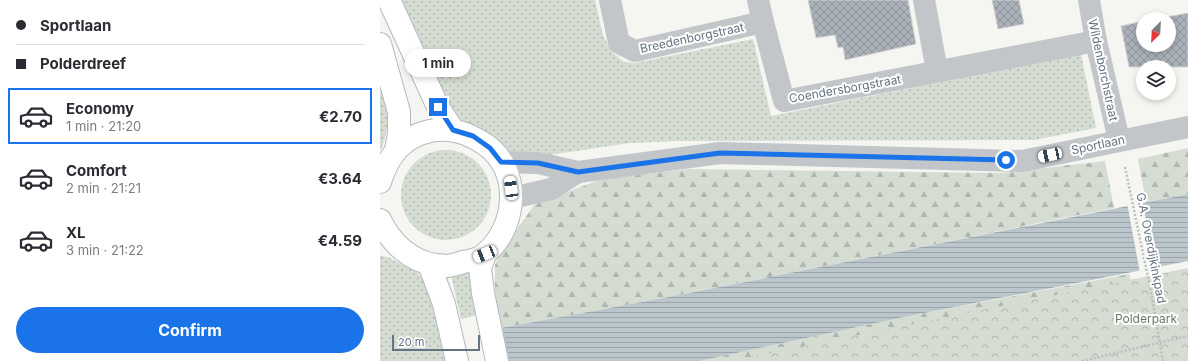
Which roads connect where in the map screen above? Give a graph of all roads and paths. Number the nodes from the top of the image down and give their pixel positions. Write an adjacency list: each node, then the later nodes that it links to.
1 (389, 0): 11 (main road)
2 (610, 0): 6 (street, Breedenborgstraat)
3 (758, 0): 6 (street, Coendersborgstraat)
4 (924, 0): 9 (street)
5 (1089, 0): 7 (street, Wildenborchstraat)
6 (763, 22): 9 (street, Coendersborgstraat)
7 (1096, 41): 9 (street, Coendersborgstraat); 12 (street, Wildenborchstraat)
8 (380, 44): 13 (main road)
9 (937, 71)
10 (1188, 127): 12 (street, Sportlaan)
11 (453, 130): 13 (main road); 14 (main road)
12 (1119, 140): 15 (street, Sportlaan)
13 (396, 150): 16 (main road)
14 (501, 162): 15 (street, Sportlaan); 18 (main road)
15 (578, 172): 18 (street, Sportlaan)
16 (380, 182)
17 (1129, 186): 23 (path, G.A. Overdijkinkpad)
18 (512, 198): 20 (main road)
19 (384, 231): 21 (main road)
20 (485, 254): 21 (main road); 25 (main road)
21 (429, 264): 24 (main road)
22 (1188, 336): 23 (path)
23 (1159, 344): 26 (path); 27 (path, G.A. Overdijkinkpad)
24 (457, 361)
25 (497, 361)
26 (1082, 361)
27 (1163, 361)

